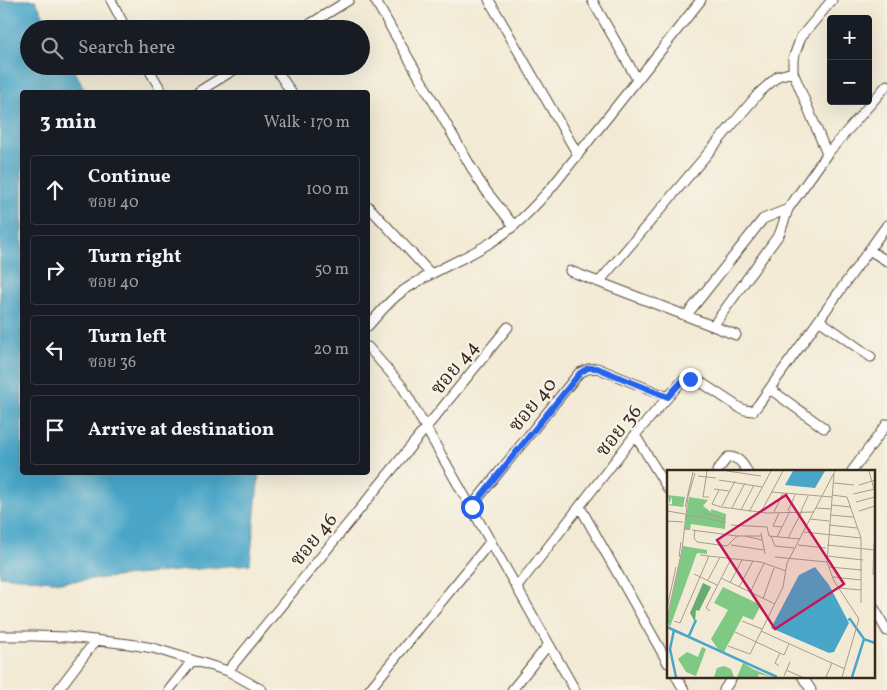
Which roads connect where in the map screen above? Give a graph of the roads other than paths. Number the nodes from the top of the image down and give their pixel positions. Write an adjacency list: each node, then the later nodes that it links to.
1 (111, 0): 9 (street)
2 (350, 0): 10 (street)
3 (374, 0): 25 (street)
4 (489, 0): 21 (street)
5 (592, 0): 15 (street)
6 (701, 0): 8 (street)
7 (832, 0): 11 (street)
8 (692, 4): 15 (street)
9 (121, 20)
10 (317, 20)
11 (793, 72): 20 (street); 30 (street)
12 (152, 75): 17 (street)
13 (225, 75): 18 (street)
14 (280, 75): 19 (street)
15 (637, 79): 21 (street)
16 (887, 85): 20 (street)
17 (161, 90)
18 (201, 90)
19 (290, 90)
20 (827, 154): 23 (street)
21 (578, 155): 25 (street)
22 (370, 208): 29 (street)
23 (788, 209): 31 (street); 34 (street)
24 (887, 225): 26 (street, ซอย 36)
25 (514, 226): 29 (street)
26 (869, 250): 27 (street); 32 (street, ซอย 36)
27 (887, 261)
28 (570, 270): 30 (street)
29 (431, 274): 33 (street)
30 (599, 282): 31 (street)
31 (686, 316): 34 (street)
32 (819, 320): 38 (street); 39 (street, ซอย 36)
33 (370, 324)
34 (713, 326): 36 (street)
35 (508, 327): 41 (street, ซอย 44)
36 (736, 335)
37 (370, 350): 41 (street)
38 (871, 356)
39 (770, 389): 40 (street, ซอย 36); 42 (street)
40 (668, 397): 44 (street, ซอย 36); 49 (street, ซอย 40)
41 (426, 428): 49 (street); 60 (street, ซอย 46)
42 (824, 428)
43 (885, 431): 47 (street)
44 (635, 435): 48 (street); 50 (street, ซอย 36)
45 (718, 470): 46 (street)
46 (746, 470)
47 (853, 470)
48 (667, 487)
49 (472, 507): 51 (street)
50 (580, 507): 52 (street, ซอย 36); 58 (street)
51 (491, 541): 52 (street); 67 (street)
52 (517, 587): 57 (street)
53 (874, 608): 54 (street)
54 (887, 630)
55 (0, 636): 56 (street)
56 (96, 640): 59 (street); 64 (street)
57 (549, 644): 68 (street); 69 (street)
58 (667, 660)
59 (192, 661): 60 (street); 65 (street)
60 (228, 671): 66 (street)
61 (677, 678): 70 (street)
62 (732, 678): 71 (street)
63 (803, 678): 72 (street)
64 (58, 690)
65 (169, 690)
66 (262, 690)
67 (369, 690)
68 (512, 690)
69 (575, 690)
70 (684, 690)
71 (724, 690)
72 (811, 690)

